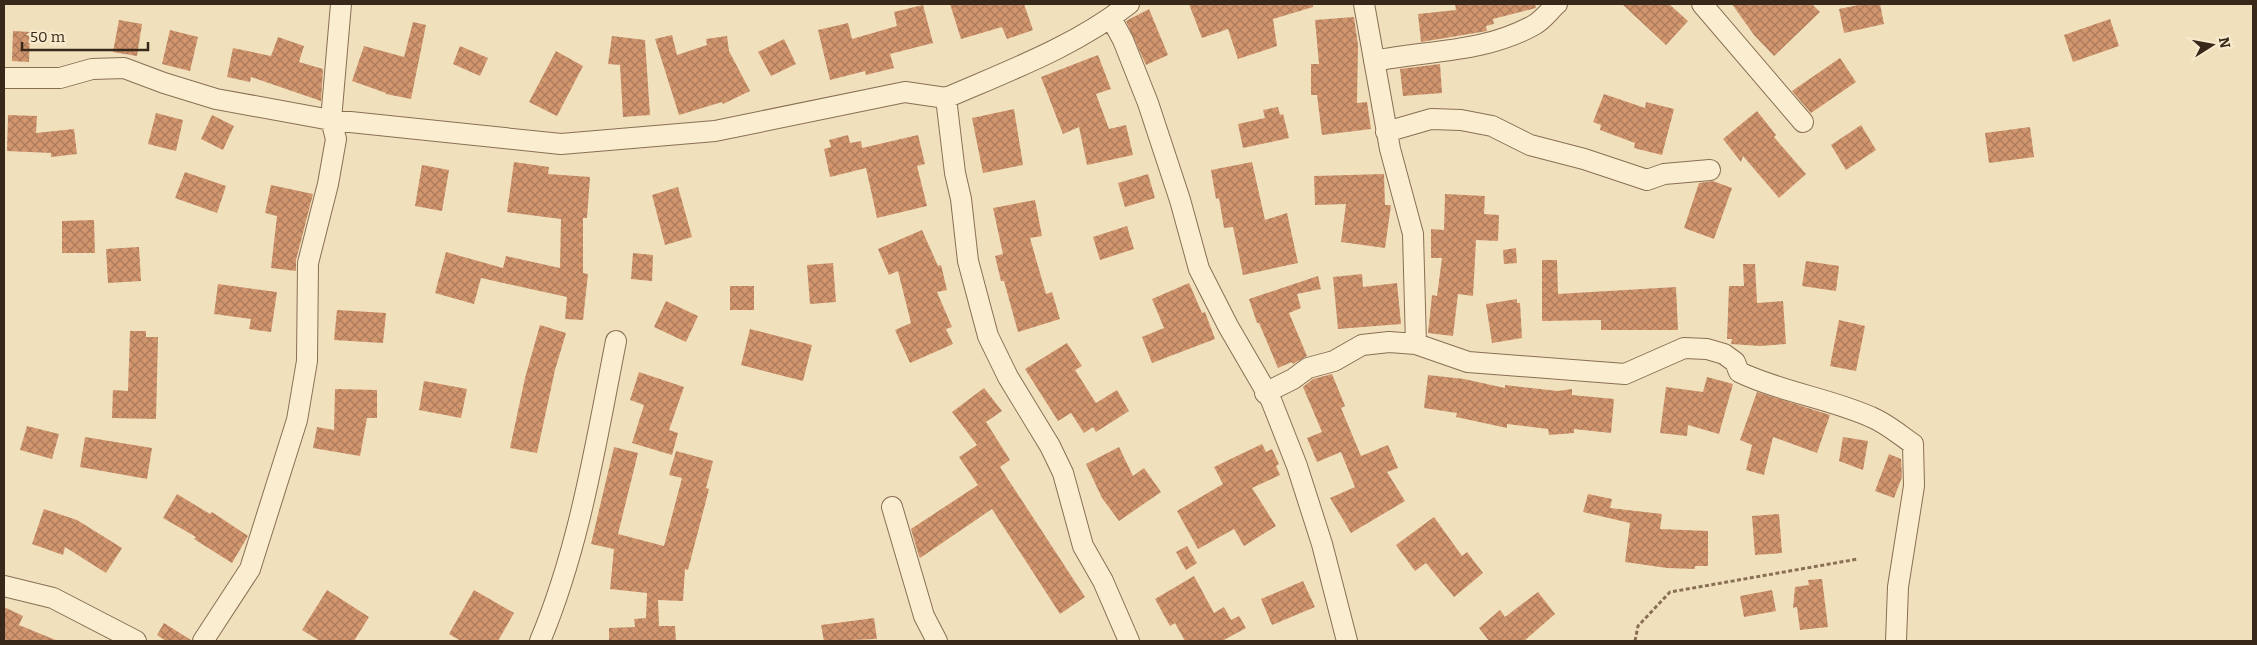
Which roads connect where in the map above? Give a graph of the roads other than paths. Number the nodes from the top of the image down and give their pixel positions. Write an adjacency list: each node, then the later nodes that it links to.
1 (341, 4): 10 (street)
2 (1129, 4): 6 (street)
3 (1364, 4): 7 (street)
4 (1557, 4): 7 (street)
5 (1702, 4): 11 (street)
6 (1111, 18): 9 (street); 16 (street)
7 (1374, 60): 12 (street)
8 (4, 78): 10 (street)
9 (946, 98): 10 (street); 23 (street)
10 (331, 120): 20 (street)
11 (1803, 122)
12 (1386, 132): 13 (street); 15 (street)
13 (1710, 170)
14 (616, 341): 21 (street)
15 (1416, 344): 16 (street); 25 (street)
16 (1265, 393): 24 (street)
17 (892, 507): 22 (street)
18 (4, 586): 19 (street)
19 (136, 641)
20 (203, 641)
21 (540, 641)
22 (937, 641)
23 (1129, 641)
24 (1347, 641)
25 (1896, 641)

